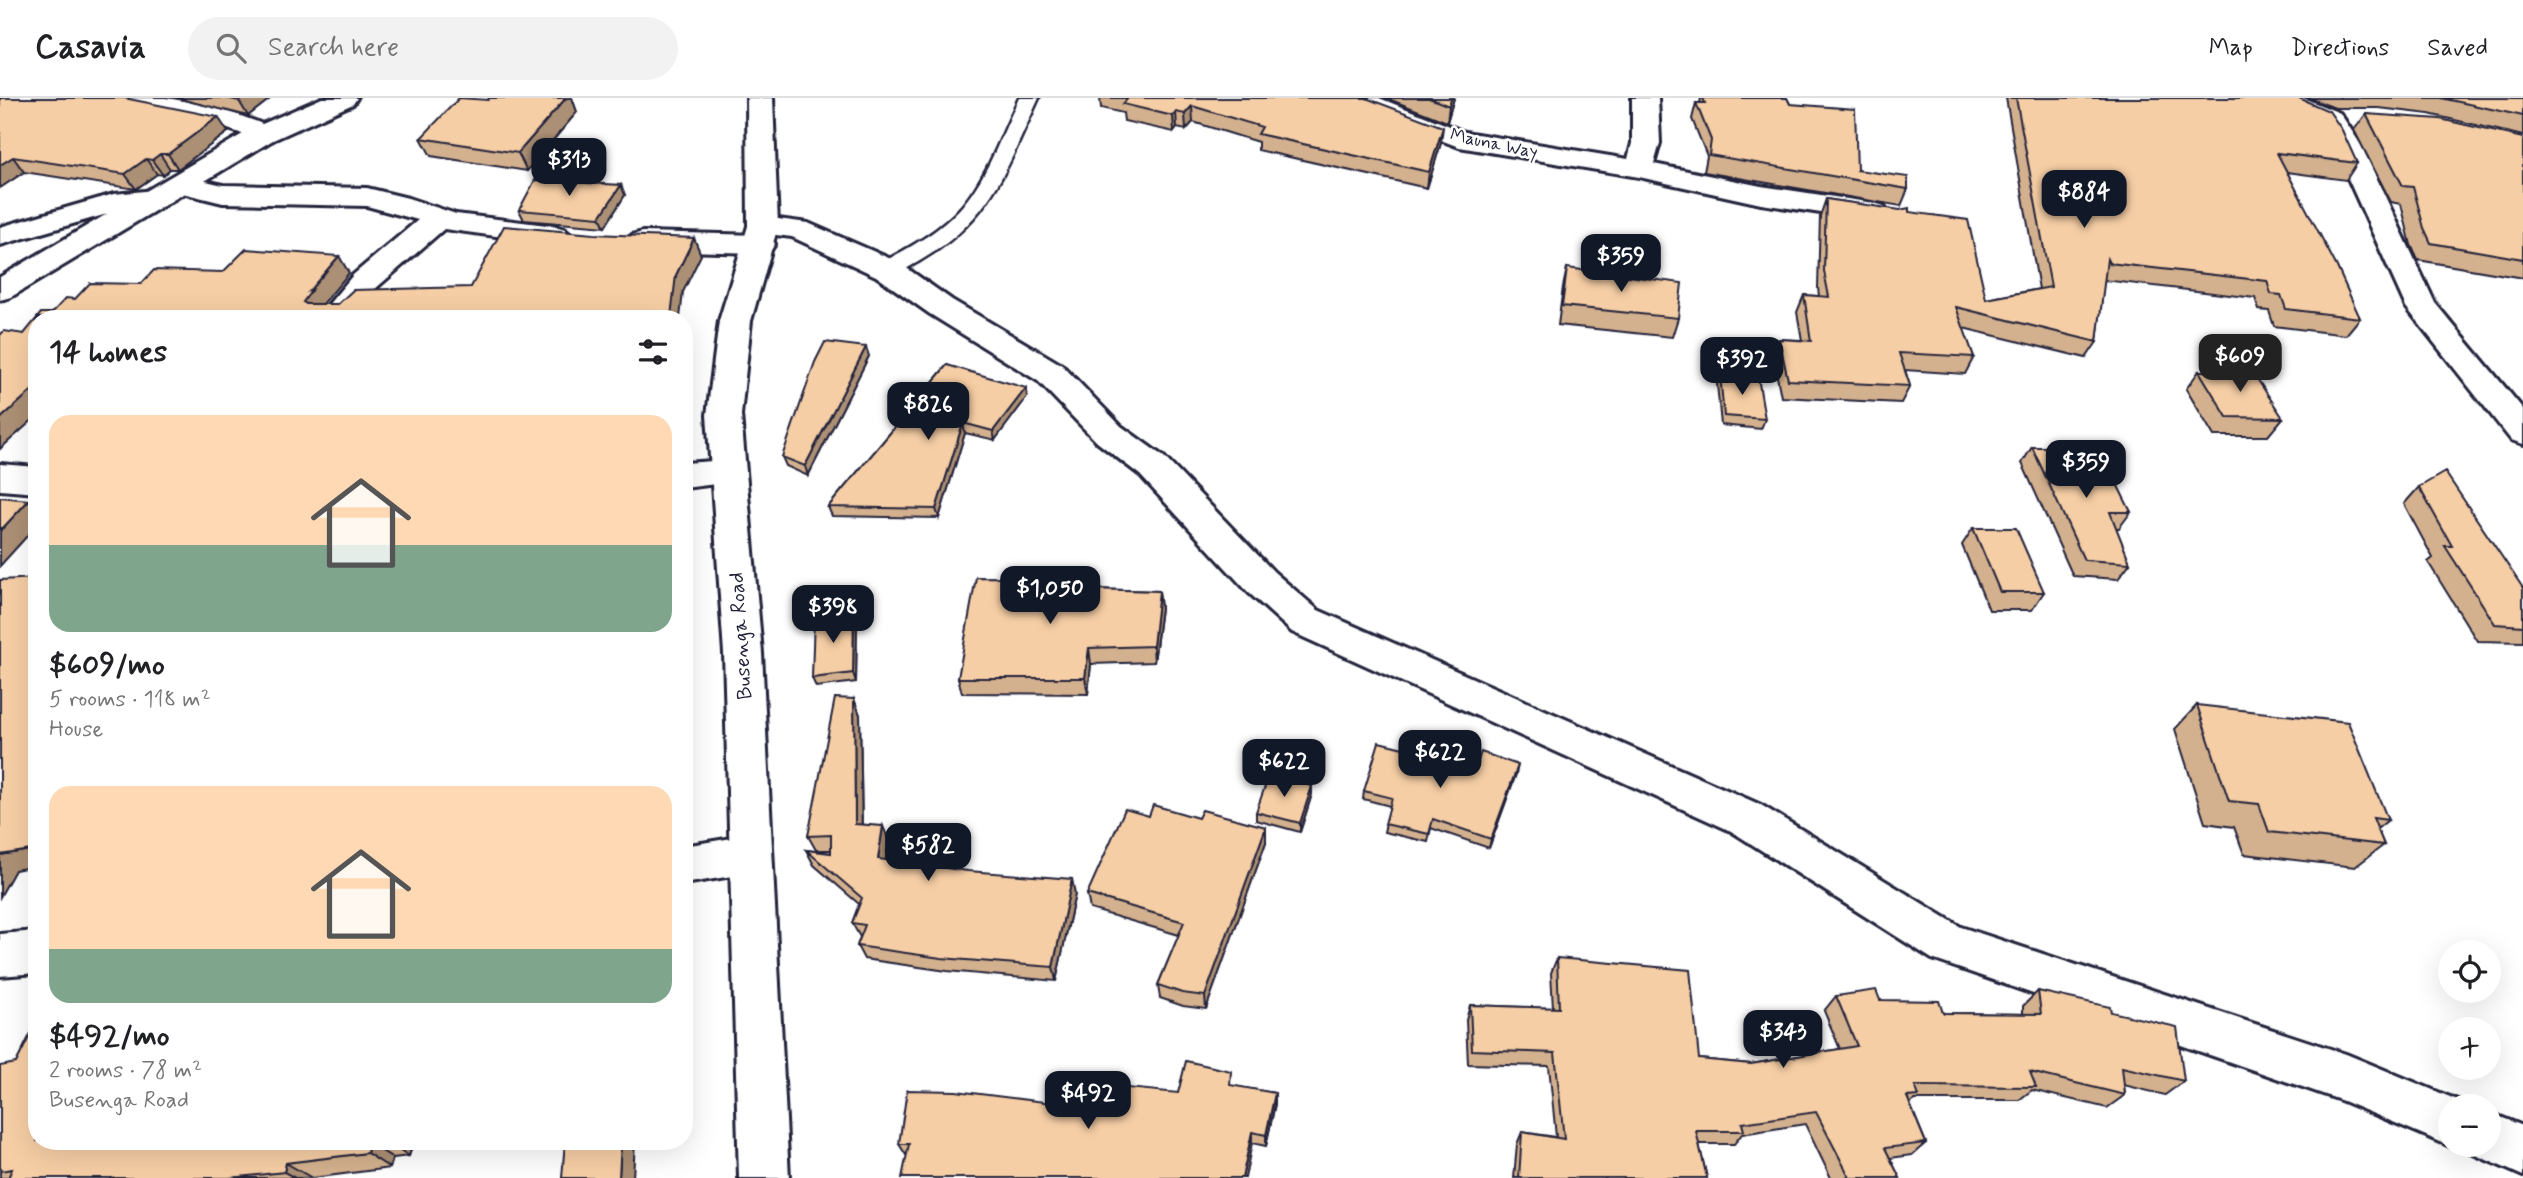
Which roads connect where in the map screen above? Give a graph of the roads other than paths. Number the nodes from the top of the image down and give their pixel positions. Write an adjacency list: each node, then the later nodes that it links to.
1 (113, 98): 8 (street)
2 (344, 98): 8 (street)
3 (760, 98): 14 (street, Busenga Road)
4 (1029, 98): 16 (lane)
5 (1355, 98): 9 (street, Mauna Way)
6 (1645, 98): 9 (street)
7 (2280, 98): 19 (street)
8 (263, 134): 10 (street)
9 (1639, 169): 12 (street, Mauna Way)
10 (180, 184): 11 (street); 13 (street)
11 (155, 199): 15 (street); 17 (street)
12 (1893, 215)
13 (438, 219): 14 (street); 18 (street)
14 (762, 235): 16 (street); 20 (street, Busenga Road)
15 (0, 236)
16 (887, 269): 28 (street)
17 (0, 290)
18 (339, 310)
19 (2523, 432)
20 (728, 472): 21 (street); 24 (street, Busenga Road)
21 (693, 475)
22 (0, 477): 23 (street)
23 (28, 479)
24 (750, 854): 25 (street); 31 (street, Busenga Road)
25 (693, 864)
26 (28, 953): 27 (street)
27 (0, 955)
28 (2438, 1116)
29 (2501, 1142): 30 (street)
30 (2523, 1151)
31 (764, 1178)

